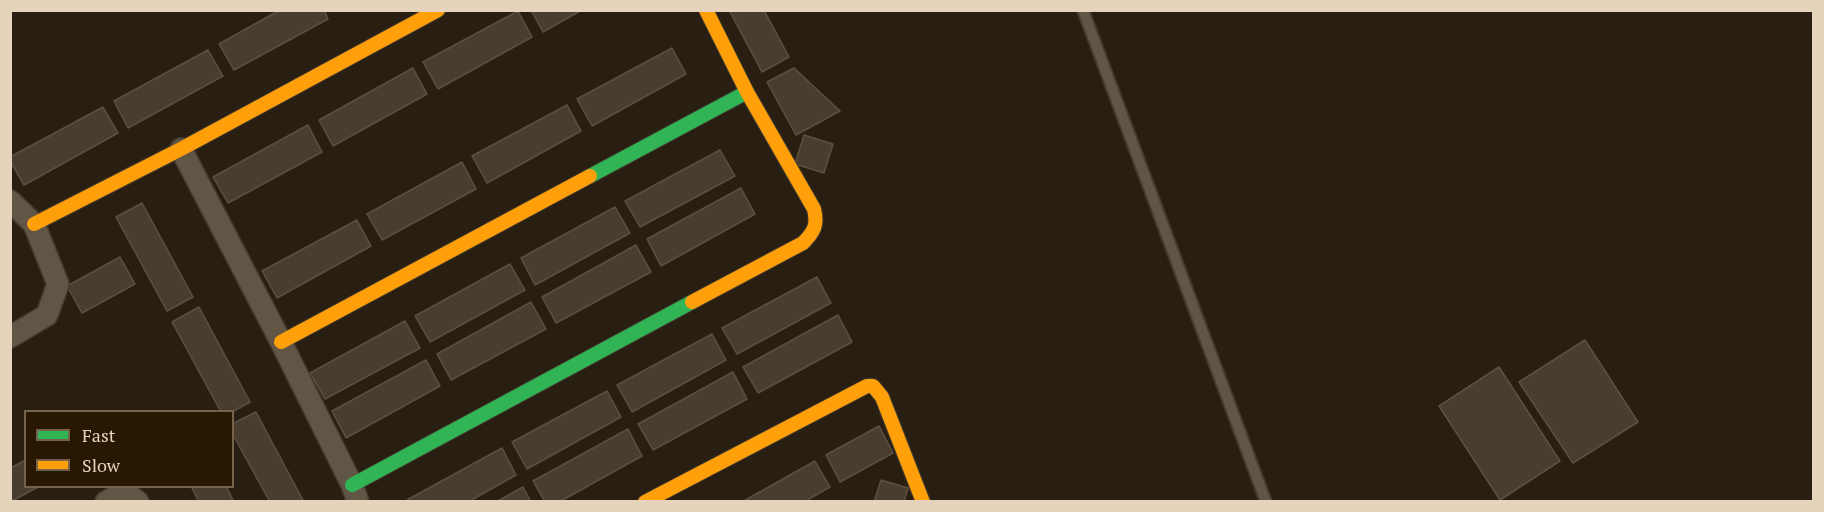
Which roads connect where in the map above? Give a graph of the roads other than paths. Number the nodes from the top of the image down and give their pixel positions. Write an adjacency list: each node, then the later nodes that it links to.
1 (438, 10): 5 (street)
2 (706, 10): 4 (street)
3 (1083, 10): 15 (lane)
4 (747, 92): 9 (street); 10 (street)
5 (180, 149): 7 (street); 9 (street)
6 (10, 201): 7 (street)
7 (34, 224): 8 (street)
8 (10, 338)
9 (281, 342): 10 (street)
10 (355, 493)
11 (106, 501): 12 (street)
12 (138, 501)
13 (645, 501): 14 (street)
14 (923, 501)
15 (1266, 501)

